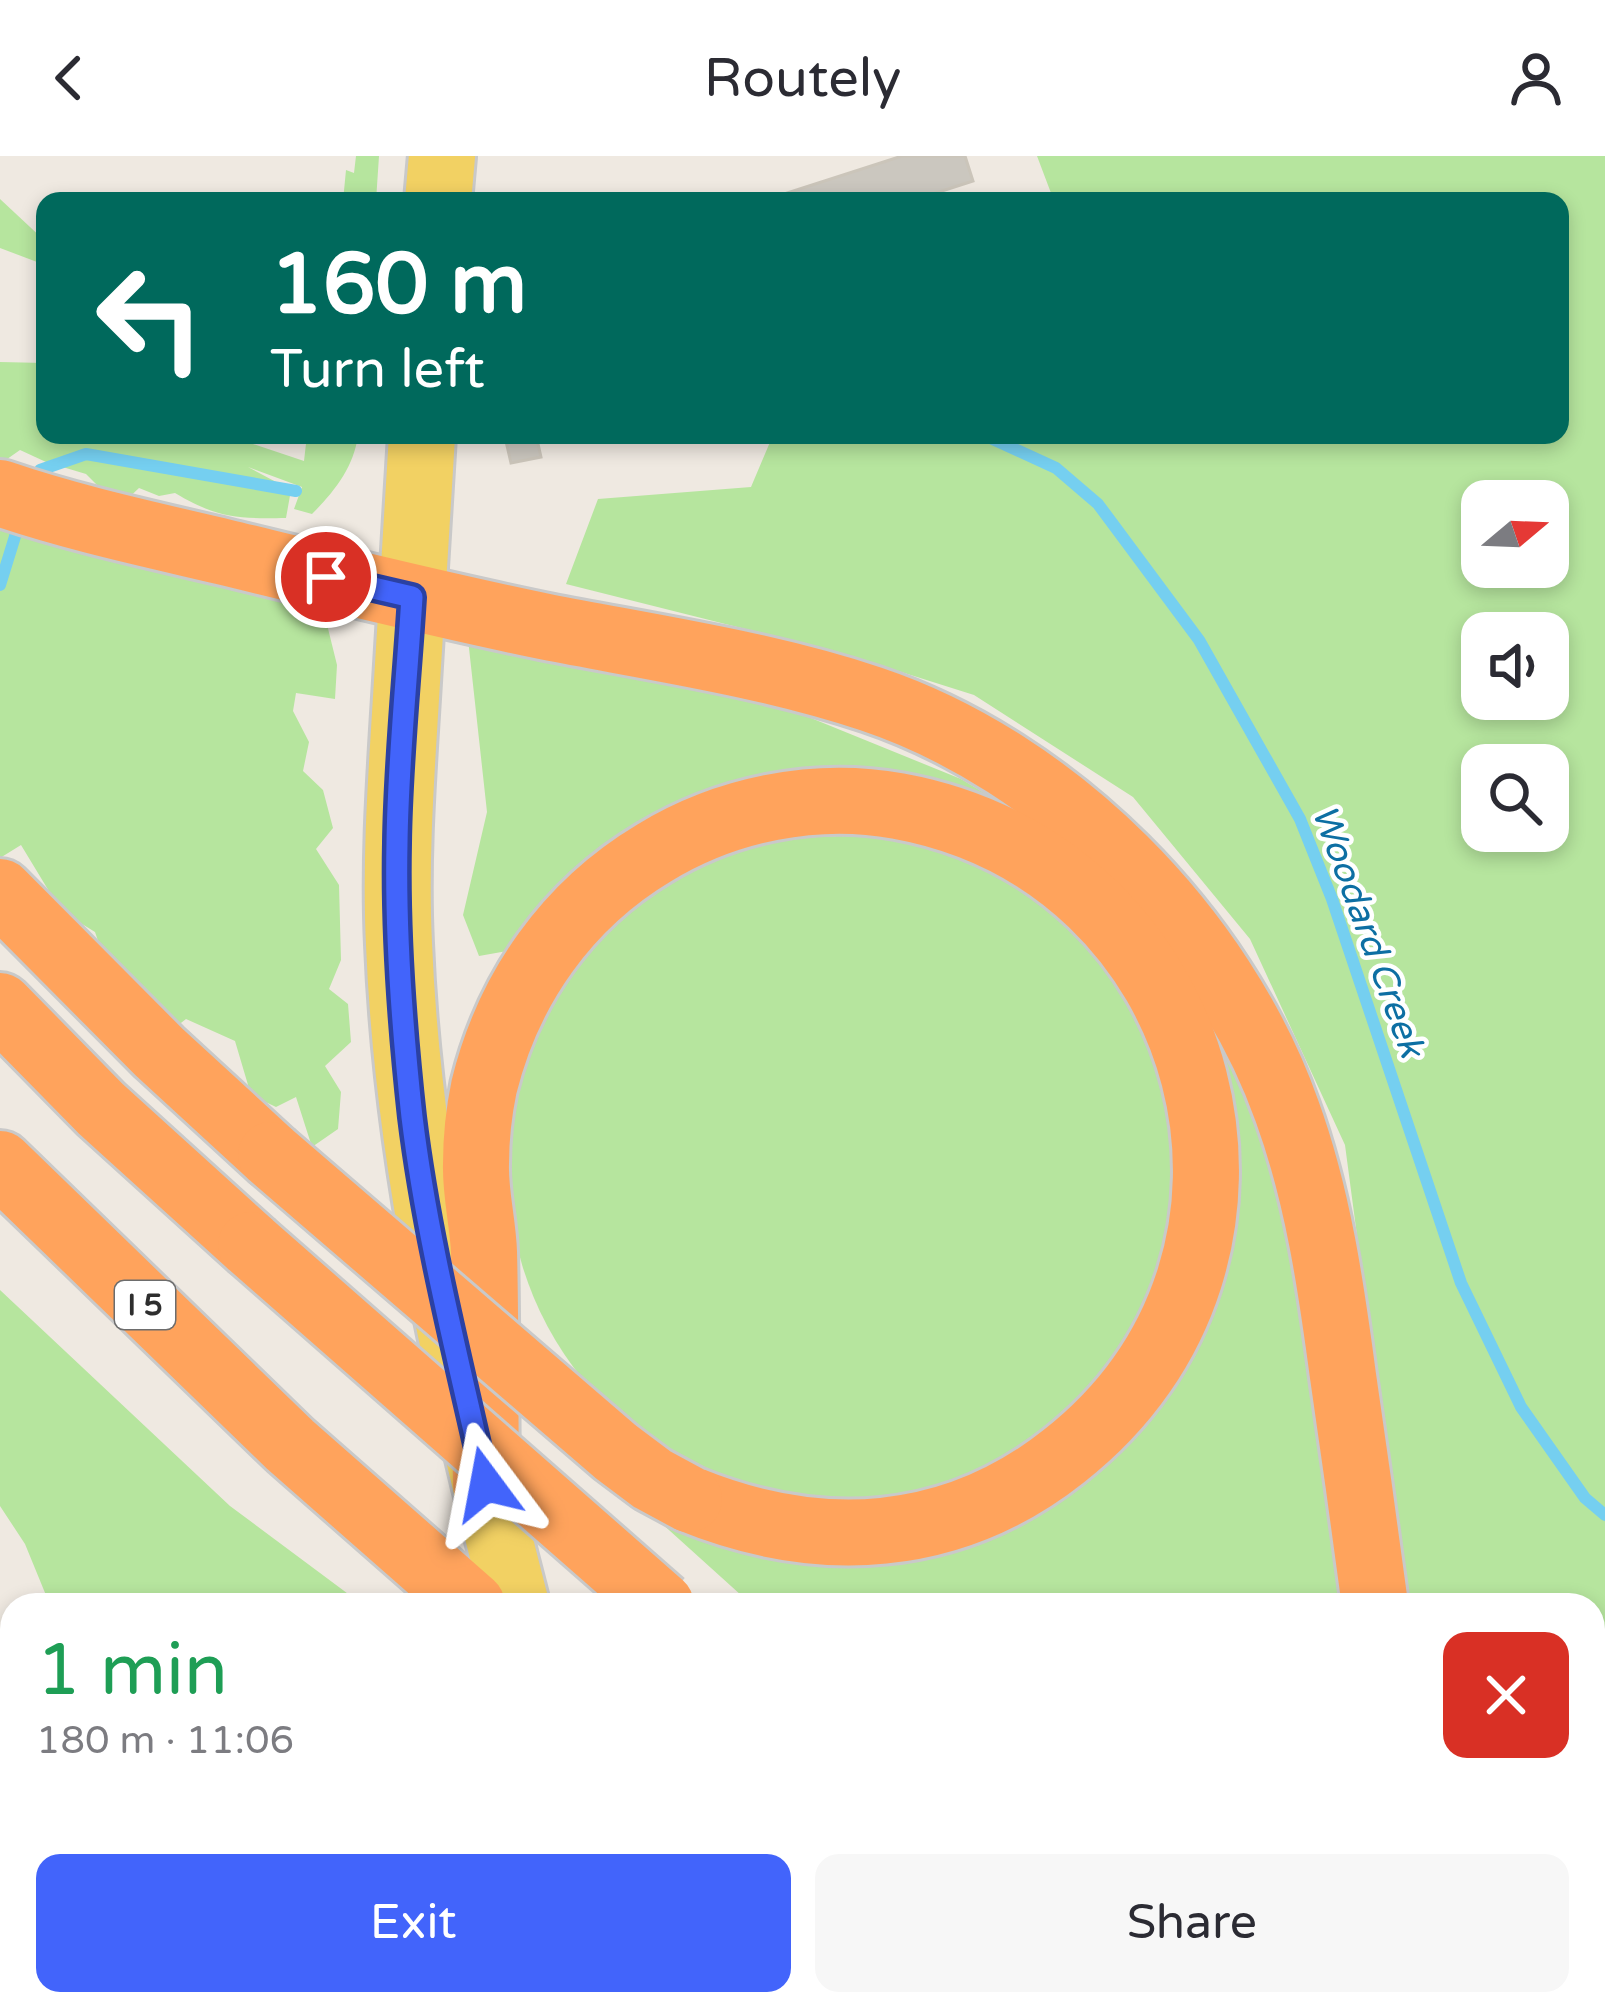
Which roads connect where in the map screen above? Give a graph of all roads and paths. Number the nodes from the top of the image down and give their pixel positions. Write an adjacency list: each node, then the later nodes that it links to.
1 (442, 156): 2 (main road)
2 (439, 192)
3 (421, 444): 5 (main road)
4 (0, 493): 5 (highway)
5 (412, 597): 9 (main road); 13 (highway)
6 (0, 892): 9 (highway, bridge)
7 (0, 1006): 12 (highway, bridge)
8 (0, 1164): 10 (highway, I 5)
9 (486, 1484): 11 (main road)
10 (458, 1593)
11 (513, 1593)
12 (647, 1593)
13 (1373, 1593)

